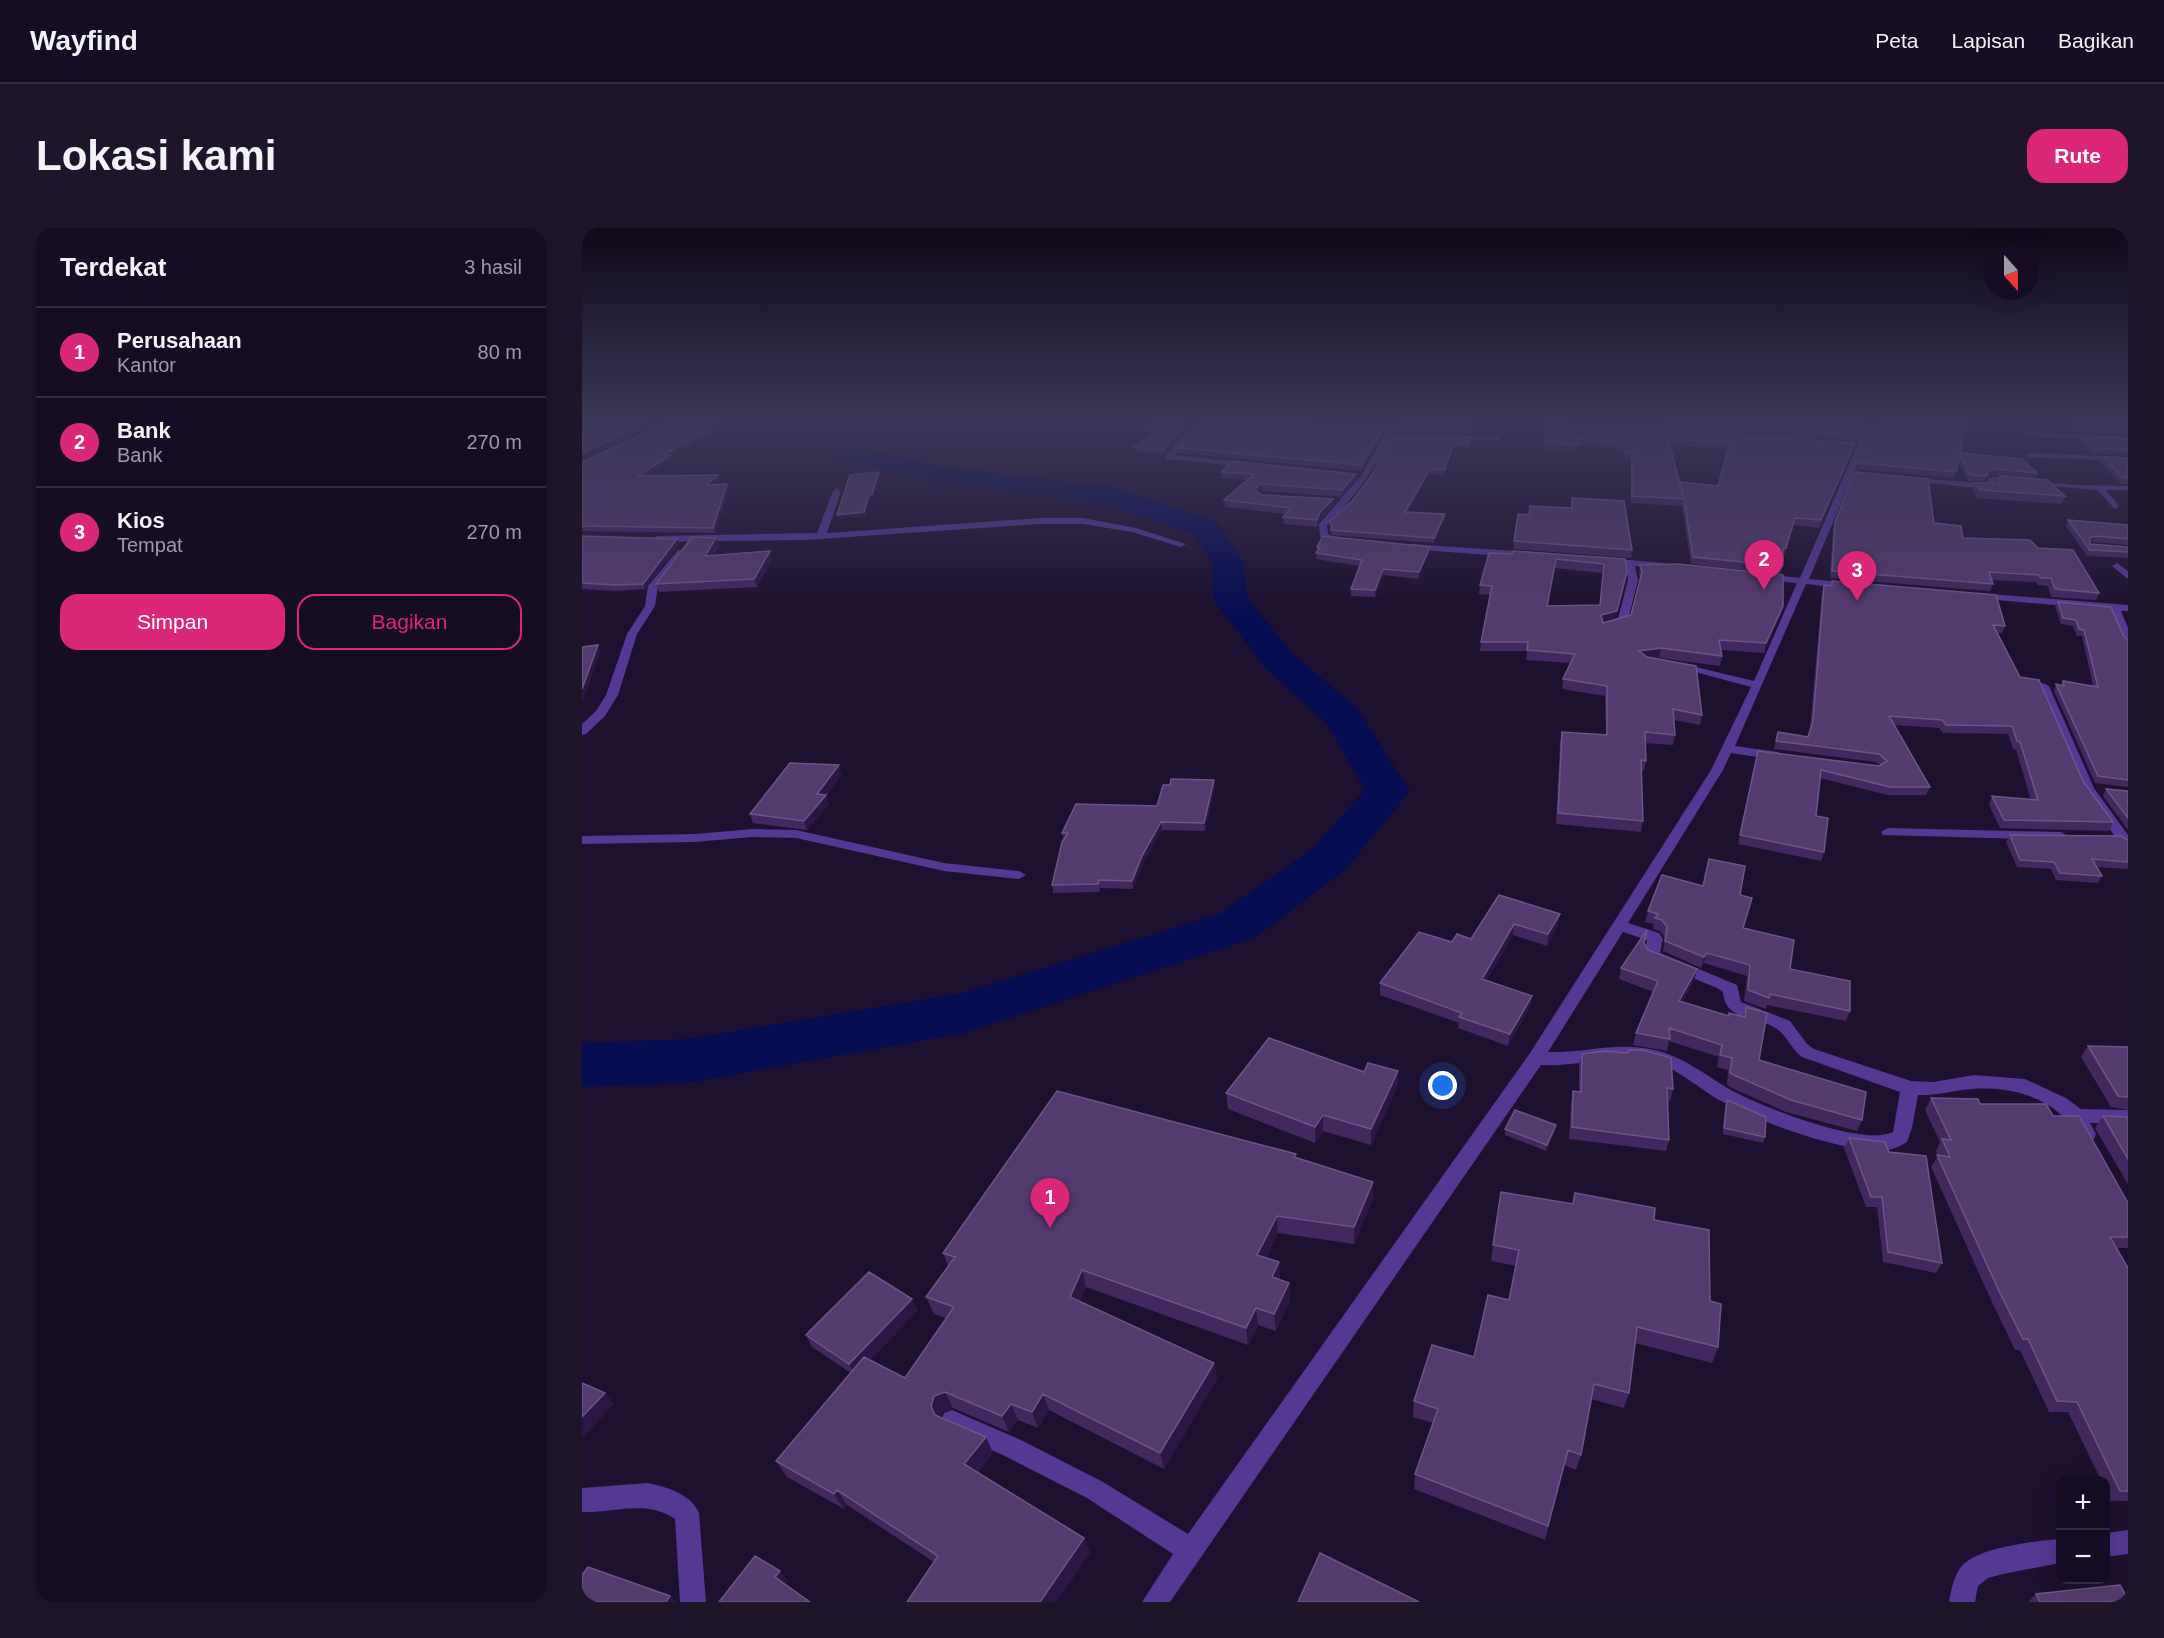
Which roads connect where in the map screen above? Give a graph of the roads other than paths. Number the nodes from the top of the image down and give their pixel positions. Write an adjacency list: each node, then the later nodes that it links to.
1 (1355, 487): 8 (street)
2 (1850, 487): 23 (street)
3 (2090, 487): 4 (street)
4 (2100, 488): 5 (street); 9 (street)
5 (2128, 488)
6 (837, 491): 10 (street)
7 (1330, 501): 8 (street)
8 (1347, 502): 13 (street)
9 (2115, 506)
10 (821, 536): 12 (street); 14 (street)
11 (647, 538): 12 (street)
12 (691, 539): 33 (street)
13 (1357, 543)
14 (1181, 544)
15 (1399, 546): 16 (street)
16 (1537, 555)
17 (1595, 560): 18 (street)
18 (1630, 563): 20 (street); 28 (street)
19 (2117, 566): 22 (street)
20 (1674, 567)
21 (1755, 576): 23 (street)
22 (2128, 576)
23 (1802, 581): 24 (street); 31 (street)
24 (1859, 586)
25 (1963, 595): 26 (street)
26 (2115, 607): 27 (street); 29 (street)
27 (2128, 608)
28 (1605, 628)
29 (2128, 642)
30 (1664, 664): 31 (street)
31 (1758, 685): 34 (street)
32 (2043, 686): 36 (street)
33 (582, 731)
34 (1728, 749): 35 (street); 44 (street)
35 (1795, 759)
36 (2088, 788): 37 (street); 42 (street)
37 (2110, 791)
38 (1888, 832): 39 (street)
39 (2077, 836)
40 (2100, 837): 42 (street)
41 (582, 840): 43 (street)
42 (2126, 841)
43 (1018, 875)
44 (1621, 926): 45 (street); 46 (street)
45 (1536, 1058): 46 (street); 54 (street)
46 (1910, 1088): 47 (street)
47 (2077, 1116): 48 (street); 49 (street)
48 (2128, 1117)
49 (2094, 1146)
50 (952, 1421): 54 (street)
51 (582, 1500): 56 (street)
52 (2128, 1542): 53 (street)
53 (2110, 1544)
54 (1191, 1551): 57 (street)
55 (2056, 1552): 58 (street)
56 (693, 1602)
57 (1155, 1602)
58 (1962, 1602)

